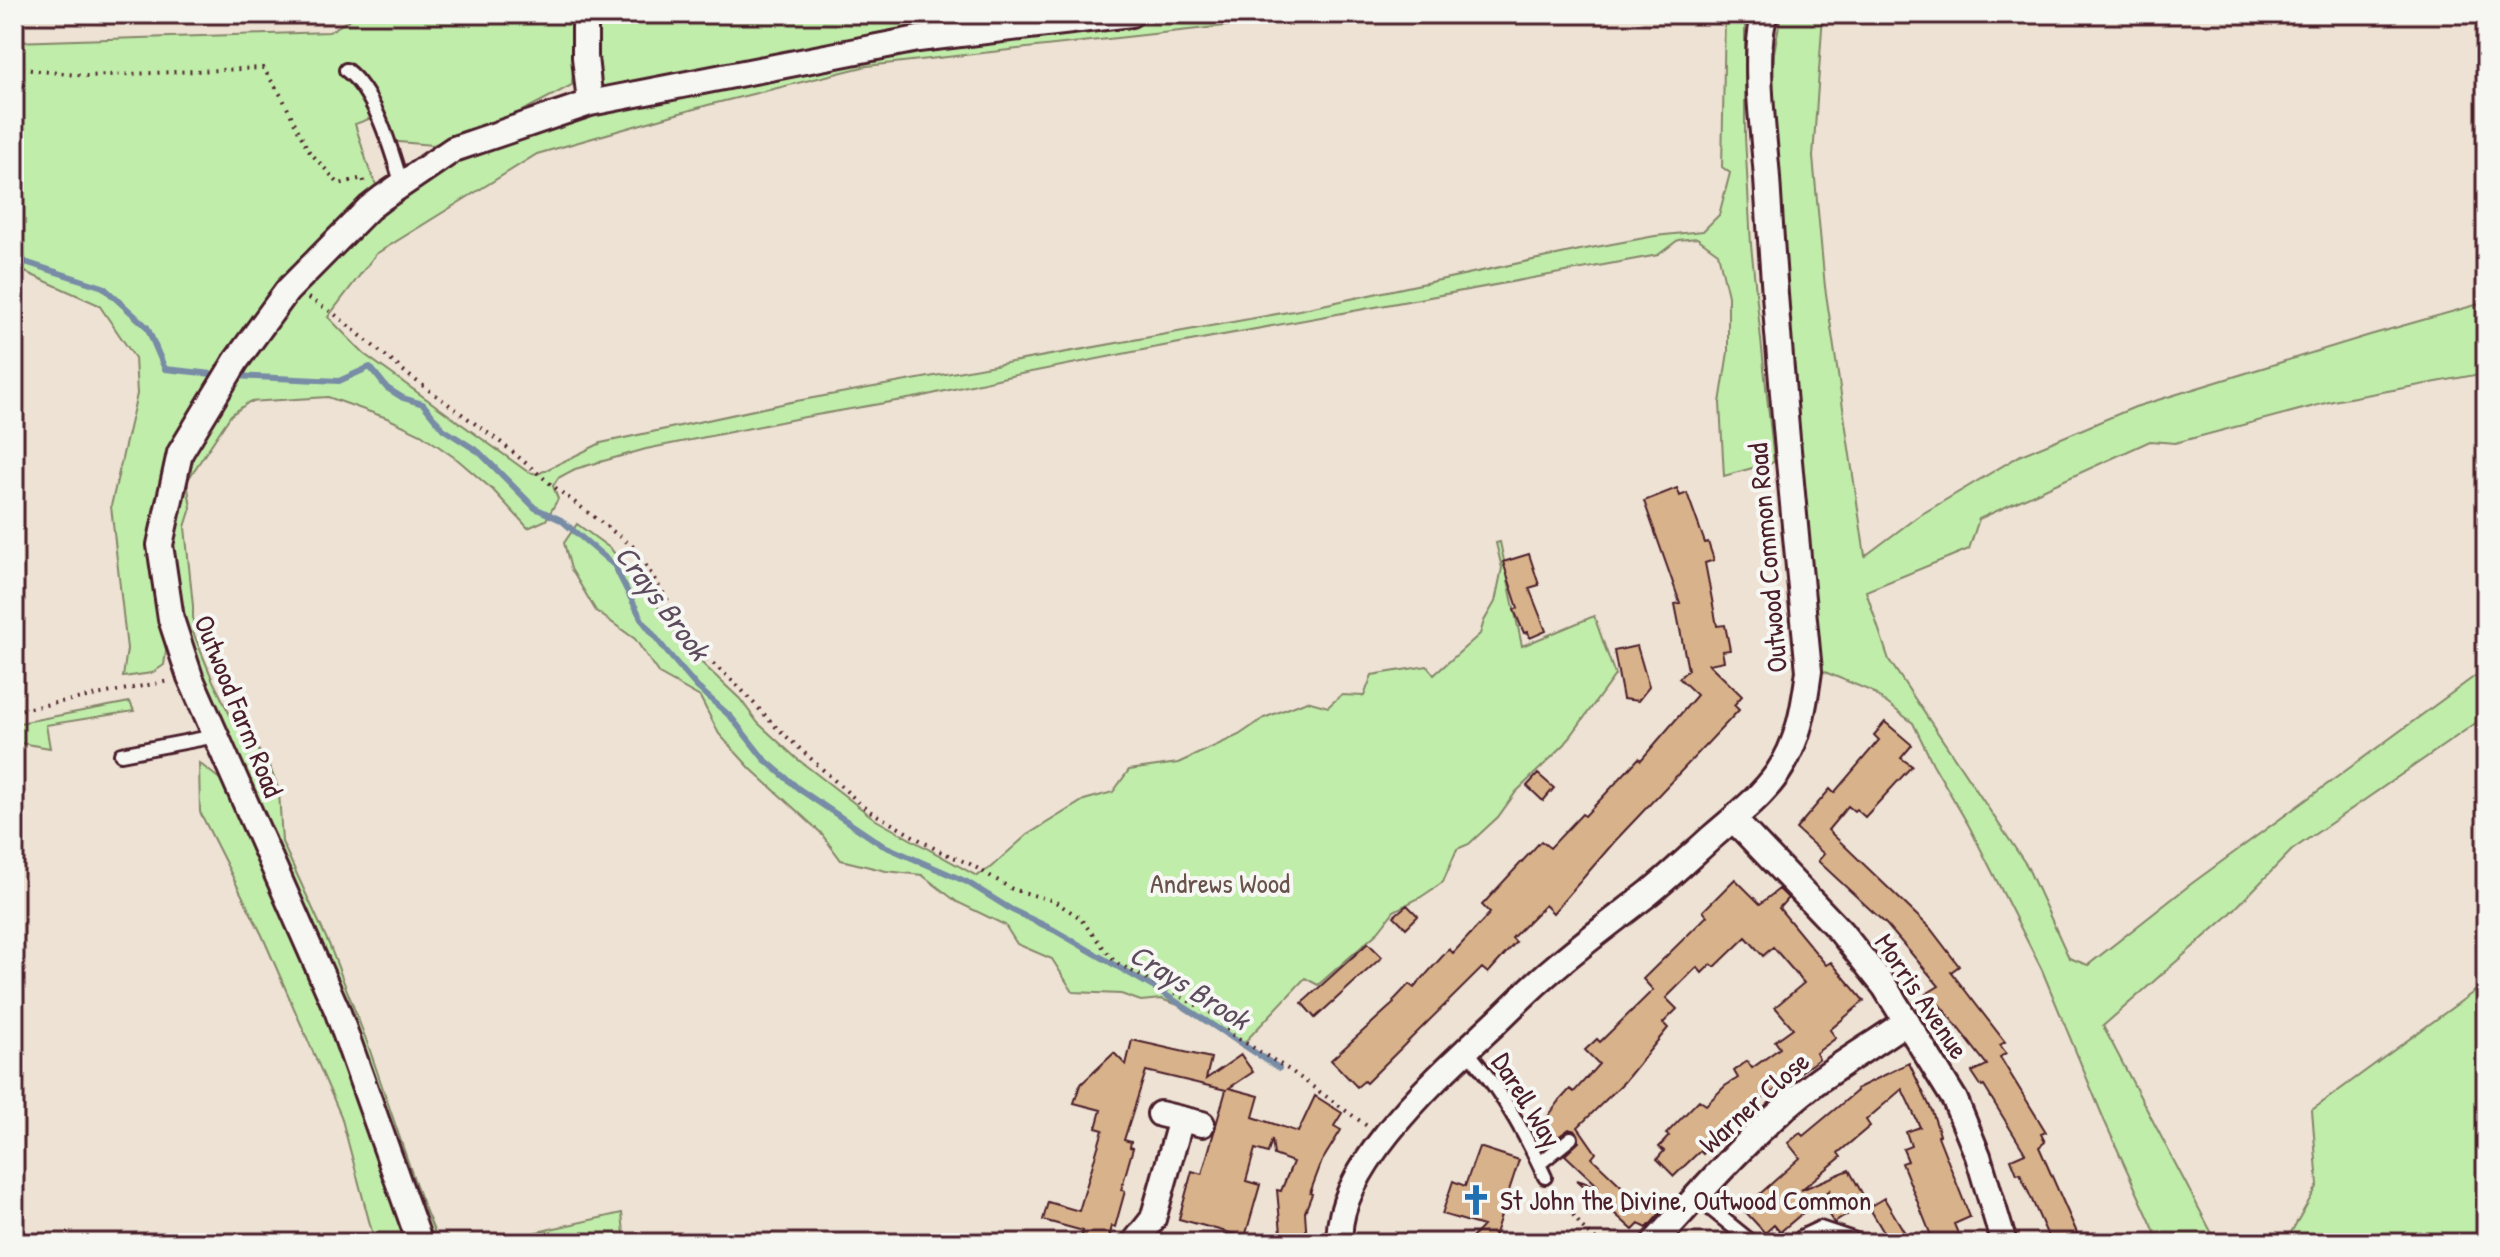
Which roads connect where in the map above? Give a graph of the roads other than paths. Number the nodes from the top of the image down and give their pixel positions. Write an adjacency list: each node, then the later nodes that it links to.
1 (585, 14): 5 (street)
2 (1131, 14): 5 (street, Outwood Farm Road)
3 (1765, 14): 9 (street, Outwood Common Road)
4 (346, 70): 6 (lane)
5 (590, 103): 6 (street, Outwood Farm Road)
6 (402, 185): 7 (street, Outwood Farm Road)
7 (216, 736): 8 (lane); 18 (street, Outwood Farm Road)
8 (121, 754)
9 (1733, 819): 10 (street, Morris Avenue); 11 (street, Outwood Common Road)
10 (1907, 1021): 16 (street, Warner Close); 24 (street, Morris Avenue)
11 (1466, 1050): 14 (lane, Darell Way); 19 (street, Outwood Common Road)
12 (1181, 1119): 17 (street)
13 (1571, 1138): 14 (lane)
14 (1539, 1164): 15 (lane, Darell Way)
15 (1545, 1177)
16 (1696, 1197): 20 (street, Warner Close); 21 (lane)
17 (1138, 1242)
18 (420, 1243)
19 (1340, 1243)
20 (1654, 1243)
21 (1753, 1243)
22 (1796, 1243): 23 (lane)
23 (1865, 1243)
24 (2004, 1243)

